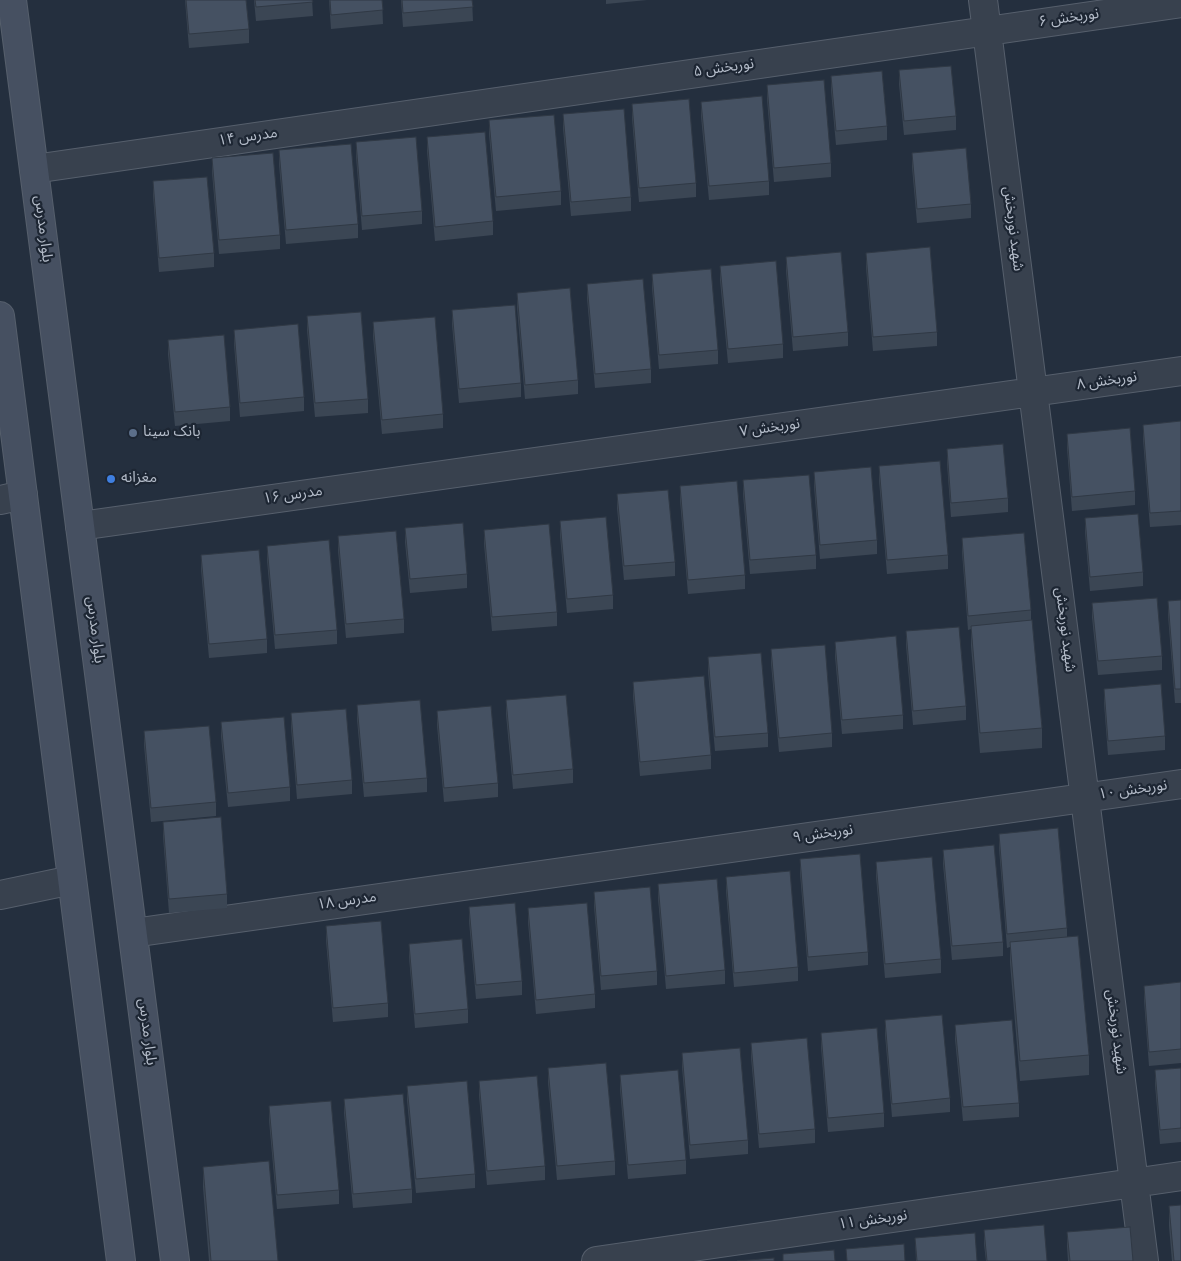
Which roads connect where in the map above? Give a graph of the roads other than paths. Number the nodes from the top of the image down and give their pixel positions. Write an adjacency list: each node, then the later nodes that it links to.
1 (12, 0): 6 (main road, بلوار مدرس)
2 (983, 0): 4 (street, شهید نوربخش)
3 (1181, 2): 4 (street, نوربخش ۶)
4 (987, 31): 5 (street, نوربخش ۵); 9 (street, شهید نوربخش)
5 (461, 107): 6 (street, مدرس ۱۴)
6 (34, 169): 12 (main road, بلوار مدرس)
7 (0, 316): 11 (main road)
8 (1181, 372): 9 (street, نوربخش ۸)
9 (1033, 392): 10 (street, نوربخش ۷); 14 (street, شهید نوربخش)
10 (506, 466): 12 (street, مدرس ۱۶)
11 (12, 497): 16 (main road)
12 (80, 526): 18 (main road, بلوار مدرس)
13 (1181, 784): 14 (street, نوربخش ۱۰)
14 (1085, 798): 15 (street, نوربخش ۹); 20 (street, شهید نوربخش)
15 (561, 872): 18 (street, مدرس ۱۸)
16 (72, 880): 17 (street); 22 (main road)
17 (0, 895)
18 (133, 933): 23 (main road, بلوار مدرس)
19 (1181, 1176): 20 (street, نوربخش ۱۱)
20 (1134, 1182): 21 (street, نوربخش ۱۱); 24 (street, شهید نوربخش)
21 (604, 1260)
22 (121, 1261)
23 (175, 1261)
24 (1144, 1261)

